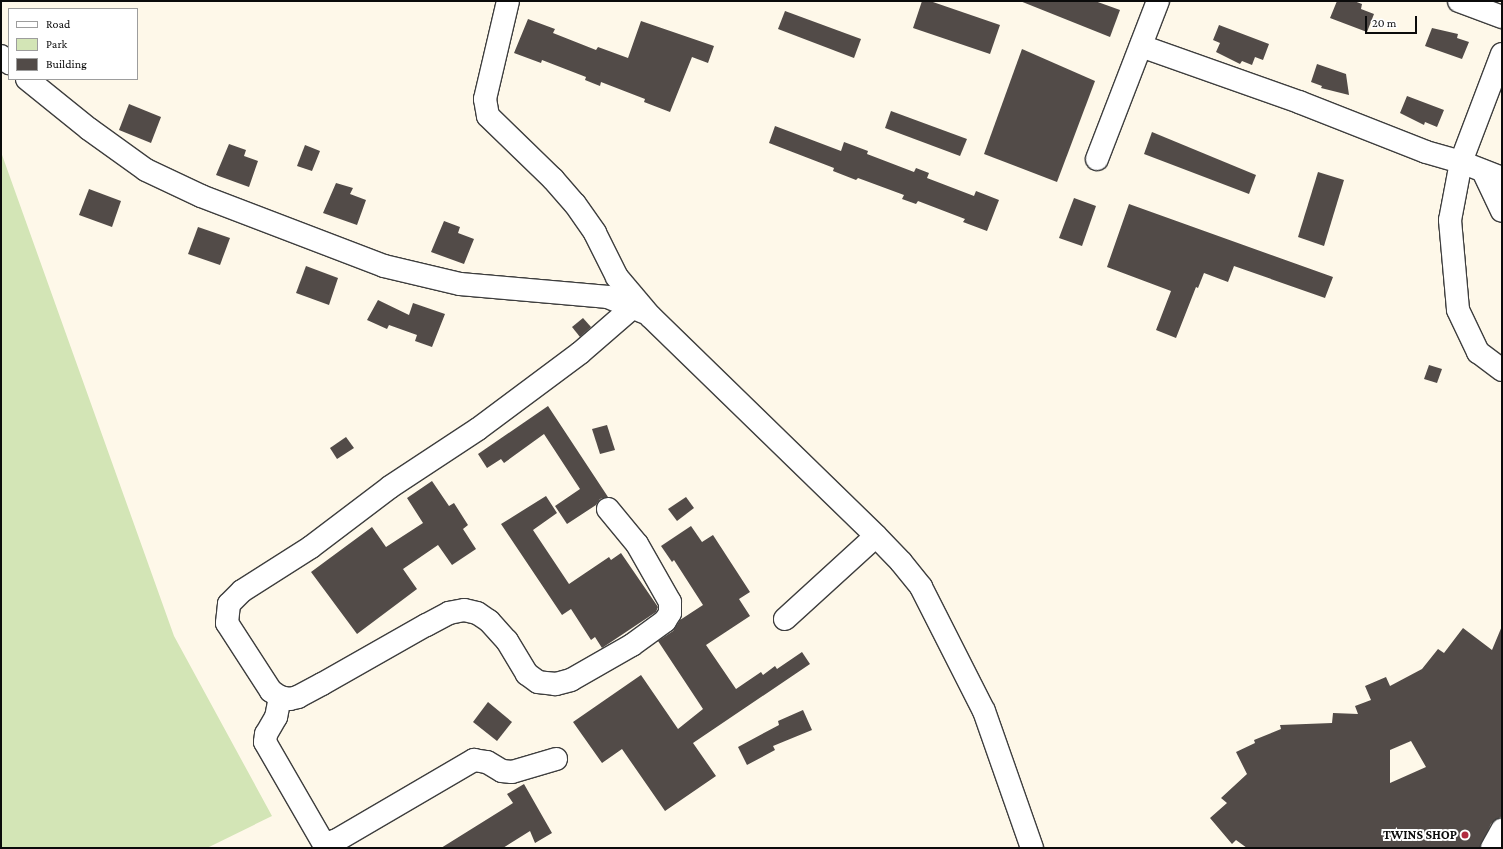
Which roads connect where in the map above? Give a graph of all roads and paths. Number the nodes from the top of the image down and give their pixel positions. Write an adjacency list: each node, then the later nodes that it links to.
1 (508, 1): 12 (street)
2 (1158, 1): 5 (street)
3 (1459, 1): 4 (street)
4 (1502, 17)
5 (1141, 46): 8 (street); 9 (street)
6 (1502, 54): 9 (street)
7 (28, 80): 12 (street)
8 (1097, 159)
9 (1461, 162): 10 (street); 13 (street)
10 (1493, 174): 11 (street)
11 (1502, 211)
12 (642, 312): 15 (street); 17 (street)
13 (1502, 370)
14 (608, 509): 17 (street)
15 (876, 536): 16 (street); 20 (street)
16 (785, 619)
17 (280, 697): 18 (street)
18 (556, 760)
19 (1502, 830): 21 (street)
20 (1032, 848)
21 (1492, 848)

